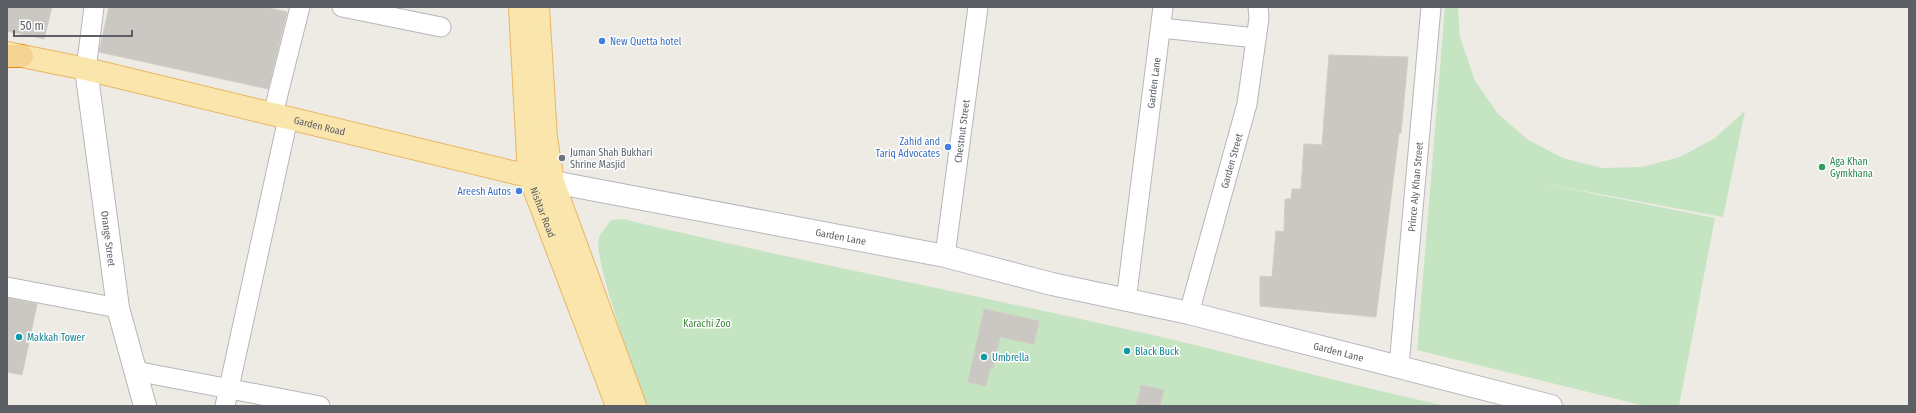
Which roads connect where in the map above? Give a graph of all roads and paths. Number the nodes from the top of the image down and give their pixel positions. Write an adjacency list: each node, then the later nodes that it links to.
1 (94, 7): 14 (street)
2 (300, 7): 15 (street)
3 (342, 7): 10 (street)
4 (520, 7): 16 (main road, Nishtar Road)
5 (538, 7): 17 (main road, Nishtar Road)
6 (975, 7): 18 (street, Chestnut Street)
7 (1163, 7): 11 (street, Garden Lane)
8 (1258, 7): 12 (street, Garden Street)
9 (1431, 7): 23 (street, Prince Aly Khan Street)
10 (441, 27)
11 (1161, 28): 12 (street); 20 (street, Garden Lane)
12 (1256, 38): 22 (street, Garden Street)
13 (12, 55): 14 (main road, Garden Road)
14 (86, 69): 15 (main road, Garden Road); 21 (main road, Orange Street)
15 (281, 116): 16 (main road, Garden Road); 25 (street)
16 (529, 175): 17 (main road, Garden Road); 28 (main road, Nishtar Road)
17 (553, 182): 18 (main road, Garden Lane); 29 (main road, Nishtar Road)
18 (945, 256): 20 (main road, Garden Lane)
19 (7, 287): 21 (street)
20 (1126, 300): 22 (main road, Garden Lane)
21 (118, 308): 24 (main road, Orange Street)
22 (1189, 313): 23 (main road, Garden Lane)
23 (1399, 366): 30 (main road, Garden Lane)
24 (135, 371): 25 (street); 26 (main road, Orange Street)
25 (227, 397): 27 (street)
26 (145, 406)
27 (320, 406)
28 (617, 406)
29 (635, 406)
30 (1551, 406)

